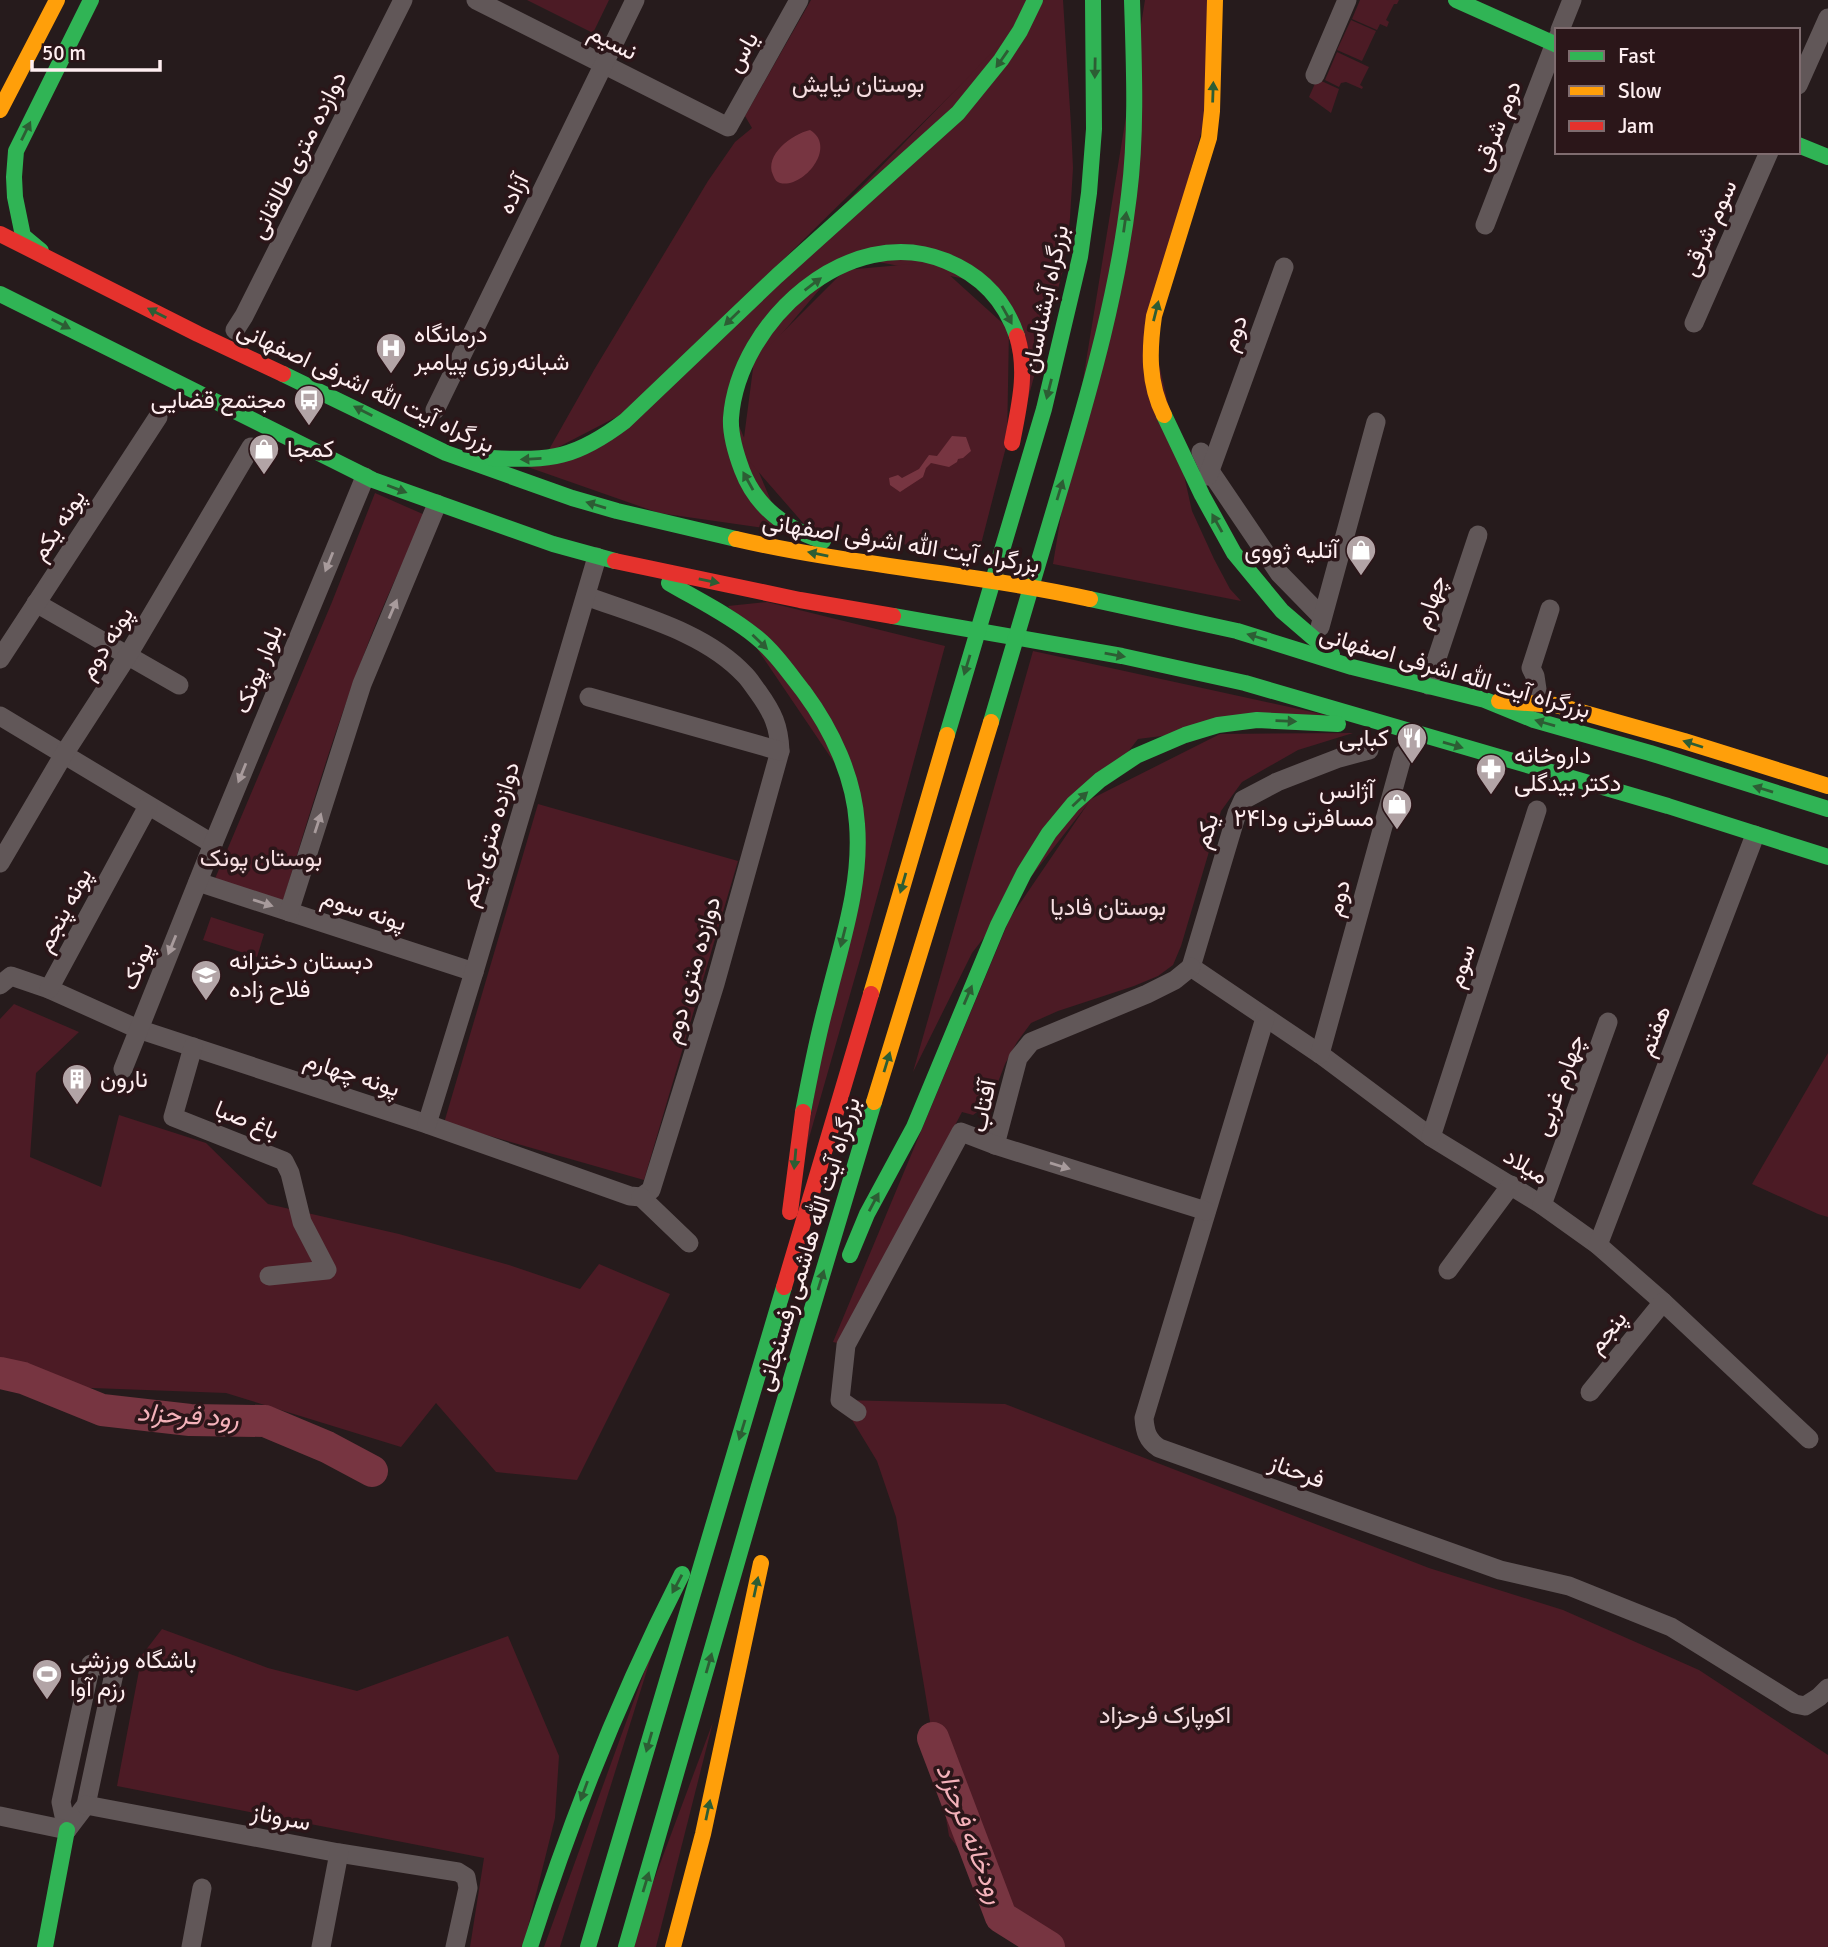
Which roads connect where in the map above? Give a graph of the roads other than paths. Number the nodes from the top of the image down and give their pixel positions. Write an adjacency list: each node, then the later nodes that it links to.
1 (57, 0): 21 (main road)
2 (91, 0): 27 (main road, one-way to 2)
3 (403, 0): 36 (street, دوازده متری طالقانی)
4 (476, 0): 18 (street, نسیم)
5 (635, 0): 18 (street, آزاده)
6 (799, 0): 22 (street, یاس)
7 (1035, 0): 42 (main road, one-way to 42)
8 (1093, 0): 32 (main road, بزرگراه آبشناسان, one-way to 32)
9 (1132, 0): 110 (main road, بزرگراه آیت الله هاشمی رفسنجانی, one-way to 9)
10 (1215, 0): 37 (main road, one-way to 10)
11 (1347, 0): 19 (street)
12 (1456, 0): 16 (main road)
13 (1572, 0): 15 (street, دوم شرقی)
14 (1828, 18): 20 (street)
15 (1561, 28)
16 (1555, 38)
17 (1555, 44): 29 (street, دوم شرقی)
18 (603, 64): 22 (street, نسیم); 38 (street, آزاده)
19 (1315, 75)
20 (1800, 81)
21 (0, 110)
22 (728, 127)
23 (1800, 146): 26 (main road)
24 (1077, 152): 32 (main road)
25 (1768, 154): 35 (street, سوم شرقی)
26 (1828, 157)
27 (14, 177): 28 (main road); 31 (main road)
28 (0, 190)
29 (1485, 225)
30 (0, 234): 31 (main road, بزرگراه آیت الله اشرفی اصفهانی)
31 (48, 257): 42 (main road, بزرگراه آیت الله اشرفی اصفهانی, one-way to 31)
32 (1080, 257): 54 (main road, بزرگراه آبشناسان, one-way to 54)
33 (1284, 267): 44 (street, دوم)
34 (0, 293): 45 (main road, one-way to 45)
35 (1693, 323)
36 (234, 330)
37 (1165, 396): 44 (street); 46 (main road)
38 (435, 410)
39 (158, 417): 55 (street, پونه یکم)
40 (1376, 422): 57 (street)
41 (251, 447): 59 (street, پونه دوم)
42 (446, 453): 52 (main road, بزرگراه آیت الله اشرفی اصفهانی, one-way to 42)
43 (1009, 459): 52 (main road, one-way to 43)
44 (1210, 471): 46 (street, دوم); 57 (street)
45 (365, 477): 48 (main road, one-way to 48); 78 (street, بلوار پونک, one-way to 78)
46 (1202, 495): 58 (main road, one-way to 46)
47 (1001, 500): 54 (main road)
48 (437, 504): 50 (main road); 82 (street, one-way to 48)
49 (1478, 534): 63 (street, چهارم)
50 (597, 557): 51 (main road); 53 (street, دوازده متری یکم)
51 (641, 566): 68 (main road, one-way to 68); 106 (main road, one-way to 106)
52 (910, 567): 61 (main road, بزرگراه آیت الله اشرفی اصفهانی, one-way to 52)
53 (586, 596): 70 (street); 84 (street, دوازده متری یکم)
54 (987, 600): 106 (main road, بزرگراه آیت الله هاشمی رفسنجانی, one-way to 106)
55 (36, 603): 59 (street); 60 (street, پونه یکم)
56 (1550, 609): 66 (street)
57 (1322, 617): 58 (street)
58 (1317, 641): 61 (main road)
59 (128, 655): 62 (street); 71 (street, پونه دوم)
60 (0, 659)
61 (1343, 664): 63 (main road, بزرگراه آیت الله اشرفی اصفهانی)
62 (179, 685)
63 (1428, 685): 65 (main road, بزرگراه آیت الله اشرفی اصفهانی)
64 (589, 697): 70 (street)
65 (1485, 700): 66 (main road); 76 (main road, بزرگراه آیت الله اشرفی اصفهانی, one-way to 65)
66 (1539, 703): 73 (main road, one-way to 66)
67 (0, 716): 71 (street)
68 (1388, 726): 77 (main road, one-way to 77); 102 (main road, one-way to 68)
69 (1369, 750): 83 (street, یکم)
70 (780, 751): 97 (street, دوازده متری دوم)
71 (64, 754): 74 (street); 80 (street, پونه دوم)
72 (1403, 754): 91 (street, دوم)
73 (1828, 786)
74 (148, 806): 78 (street); 86 (street, پونه پنجم)
75 (1536, 810): 94 (street, سوم)
76 (1828, 810)
77 (1755, 835): 79 (main road); 101 (street, هفتم)
78 (213, 844): 81 (street, بلوار پونک)
79 (1828, 856)
80 (0, 863)
81 (198, 881): 82 (street, پونه سوم, one-way to 82); 89 (street, پونک, one-way to 89)
82 (289, 912): 84 (street, پونه سوم)
83 (1191, 967): 87 (street, میلاد); 95 (street, آفتاب)
84 (474, 972): 93 (street, دوازده متری یکم)
85 (0, 985): 86 (street, پونه پنجم)
86 (49, 989): 89 (street, پونه چهارم)
87 (1265, 1018): 91 (street, میلاد); 99 (street, فرحناز)
88 (1608, 1022): 98 (street, چهارم غربی)
89 (138, 1029): 90 (street, پونه چهارم); 92 (street, پونک)
90 (193, 1048): 93 (street, پونه چهارم); 104 (street, باغ صبا)
91 (1320, 1054): 94 (street, میلاد)
92 (123, 1069)
93 (427, 1124): 97 (street, پونه چهارم)
94 (1432, 1137): 96 (street, میلاد)
95 (995, 1145): 99 (street, آفتاب, one-way to 99); 109 (street)
96 (1511, 1185): 98 (street, میلاد); 103 (street)
97 (641, 1197): 100 (street)
98 (1542, 1205): 101 (street, میلاد)
99 (1206, 1211): 115 (street, فرحناز)
100 (689, 1243)
101 (1598, 1245): 107 (street, میلاد)
102 (846, 1264)
103 (1448, 1270)
104 (269, 1276)
105 (835, 1288): 110 (main road)
106 (782, 1296): 112 (main road, بزرگراه آیت الله هاشمی رفسنجانی, one-way to 112)
107 (1663, 1302): 108 (street, پنجم); 111 (street, میلاد)
108 (1590, 1392)
109 (858, 1412)
110 (778, 1421): 113 (main road); 127 (main road, بزرگراه آیت الله هاشمی رفسنجانی, one-way to 110)
111 (1809, 1439)
112 (720, 1502): 125 (main road, one-way to 125); 126 (main road, بزرگراه آیت الله هاشمی رفسنجانی, one-way to 126)
113 (767, 1514)
114 (763, 1554): 128 (main road, one-way to 114)
115 (1828, 1688)
116 (86, 1805): 118 (street); 118 (street); 119 (street, سروناز)
117 (0, 1816): 118 (street)
118 (67, 1830): 121 (main road)
119 (339, 1853): 123 (street); 124 (street, سروناز)
120 (202, 1888): 122 (street)
121 (45, 1947)
122 (191, 1947)
123 (321, 1947)
124 (455, 1947)
125 (530, 1947)
126 (588, 1947)
127 (626, 1947)
128 (673, 1947)

